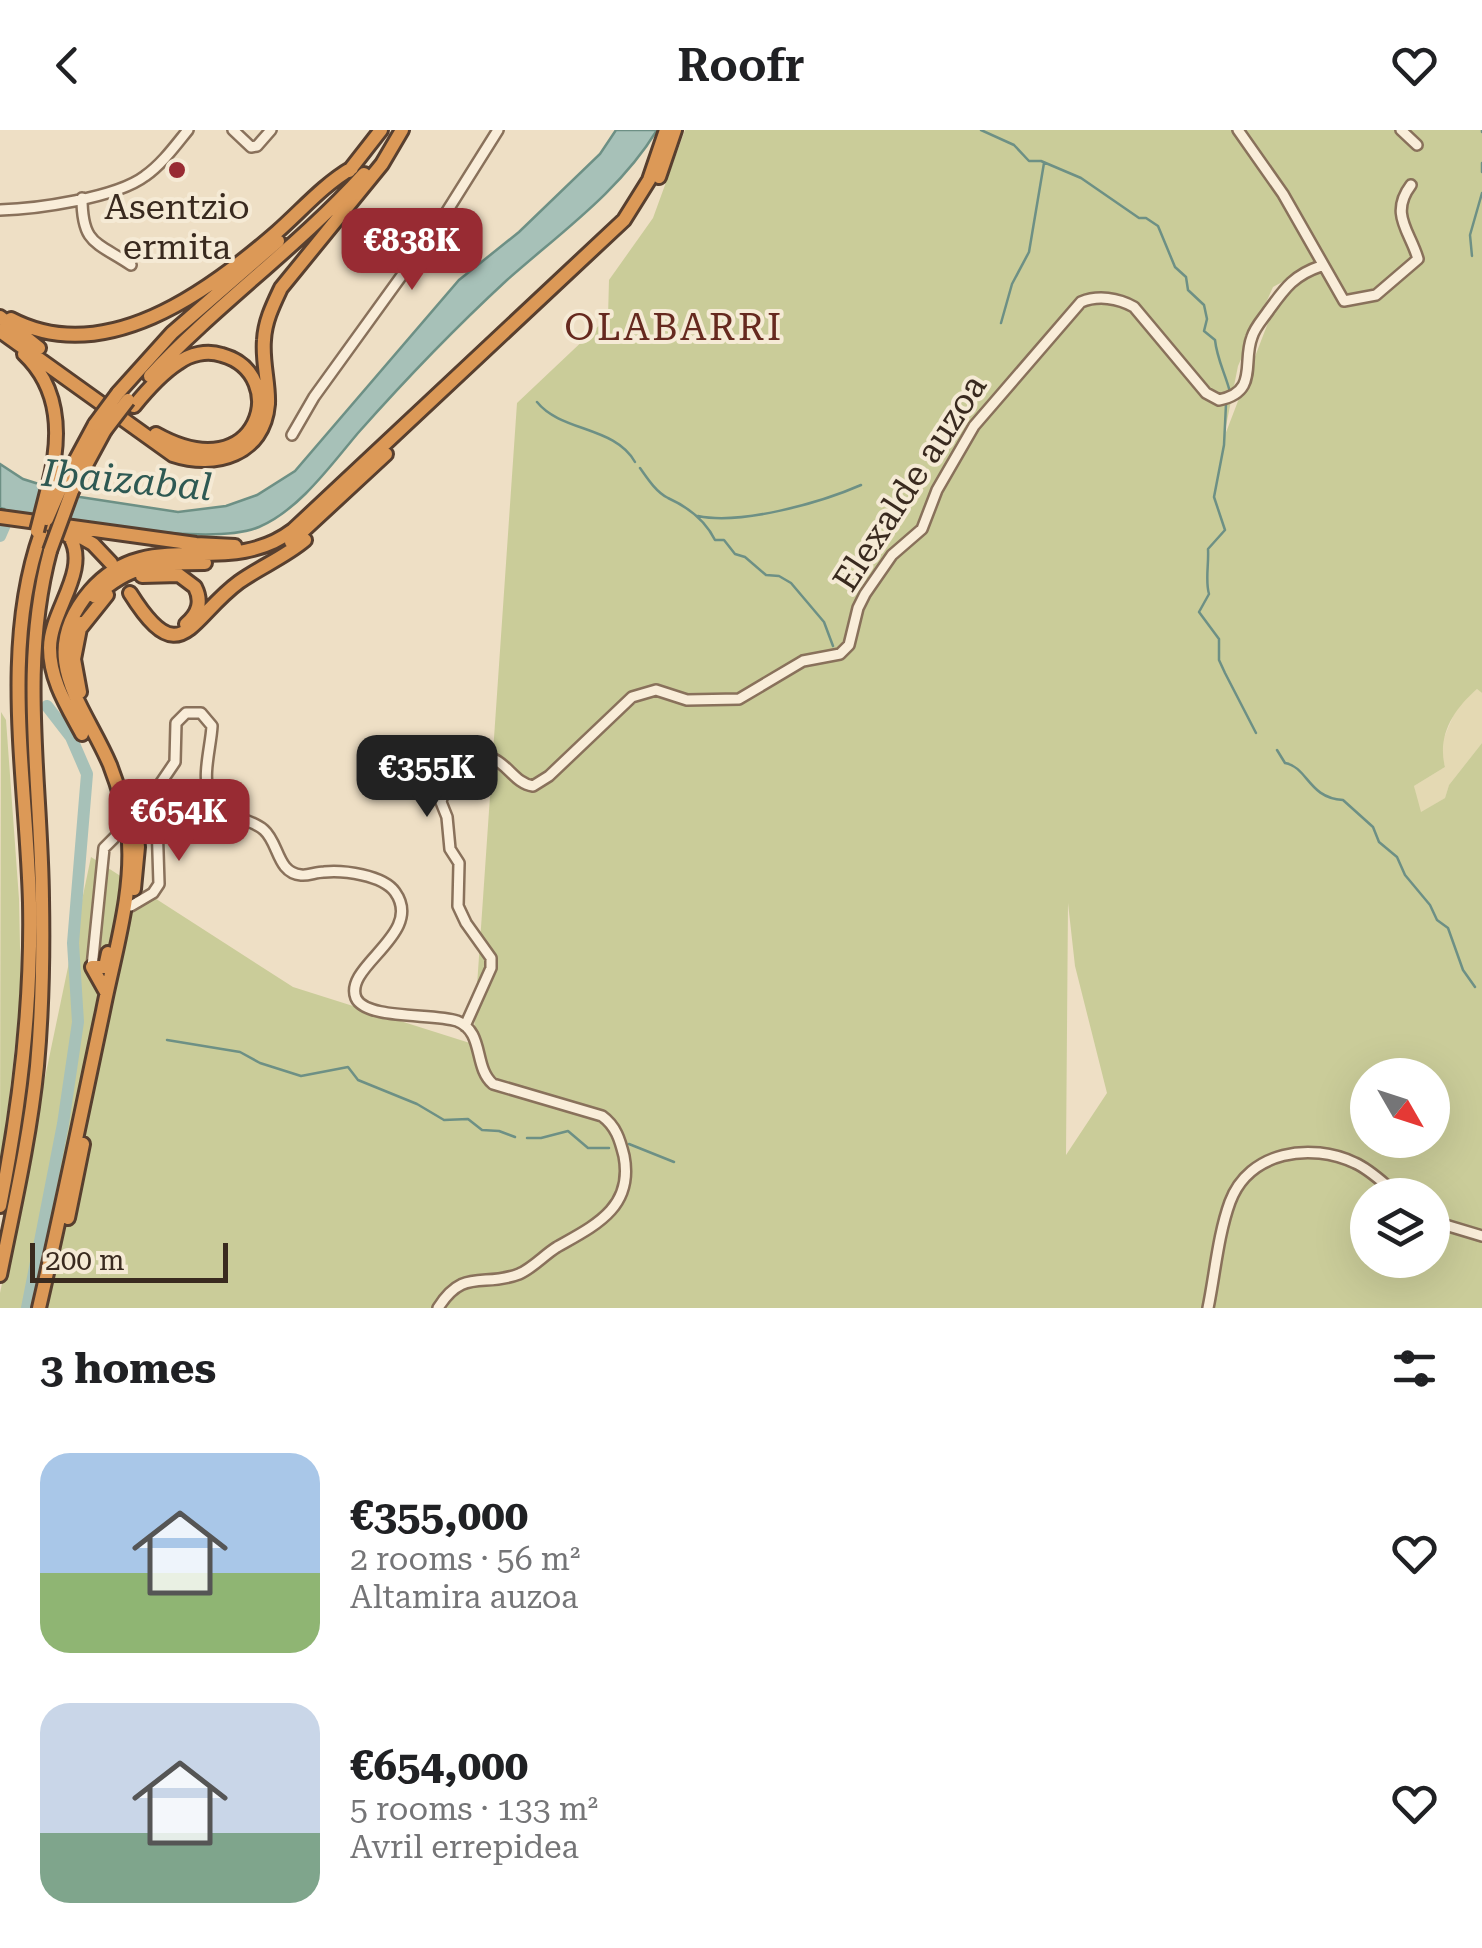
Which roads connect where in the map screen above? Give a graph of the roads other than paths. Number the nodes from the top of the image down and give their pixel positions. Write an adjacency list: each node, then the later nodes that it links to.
1 (188, 130): 14 (street)
2 (233, 130): 3 (street)
3 (271, 130)
4 (381, 130): 12 (highway)
5 (400, 130): 19 (highway); 20 (highway)
6 (498, 130): 23 (street)
7 (666, 130): 21 (highway)
8 (675, 130): 24 (highway)
9 (1238, 130): 17 (street)
10 (1401, 130): 11 (street)
11 (1417, 145)
12 (352, 168): 18 (highway); 20 (highway)
13 (1411, 184): 17 (street)
14 (82, 198): 15 (street); 16 (street)
15 (0, 210)
16 (131, 266)
17 (1321, 266): 37 (street, Elexalde auzoa)
18 (0, 315): 20 (highway)
19 (2, 333): 25 (highway)
20 (127, 400): 22 (highway, bridge)
21 (408, 422): 28 (highway); 32 (highway)
22 (104, 430): 25 (highway); 25 (highway)
23 (292, 435)
24 (357, 482): 30 (highway); 31 (highway)
25 (60, 488): 27 (highway, bridge); 42 (highway, bridge)
26 (0, 517): 27 (highway)
27 (43, 530): 28 (highway); 28 (highway); 32 (highway); 39 (highway)
28 (94, 531)
29 (130, 592): 30 (highway)
30 (146, 617): 31 (highway)
31 (78, 632): 34 (highway)
32 (123, 802): 34 (highway)
33 (151, 812): 34 (street); 35 (street, bridge); 37 (street)
34 (130, 896): 35 (highway); 36 (highway); 44 (highway)
35 (92, 966): 36 (highway)
36 (106, 992): 43 (highway)
37 (465, 1026): 45 (street)
38 (1378, 1178): 46 (street)
39 (0, 1206)
40 (1450, 1226): 41 (street)
41 (1482, 1236)
42 (0, 1275)
43 (40, 1308)
44 (48, 1308)
45 (438, 1308)
46 (1208, 1308)

